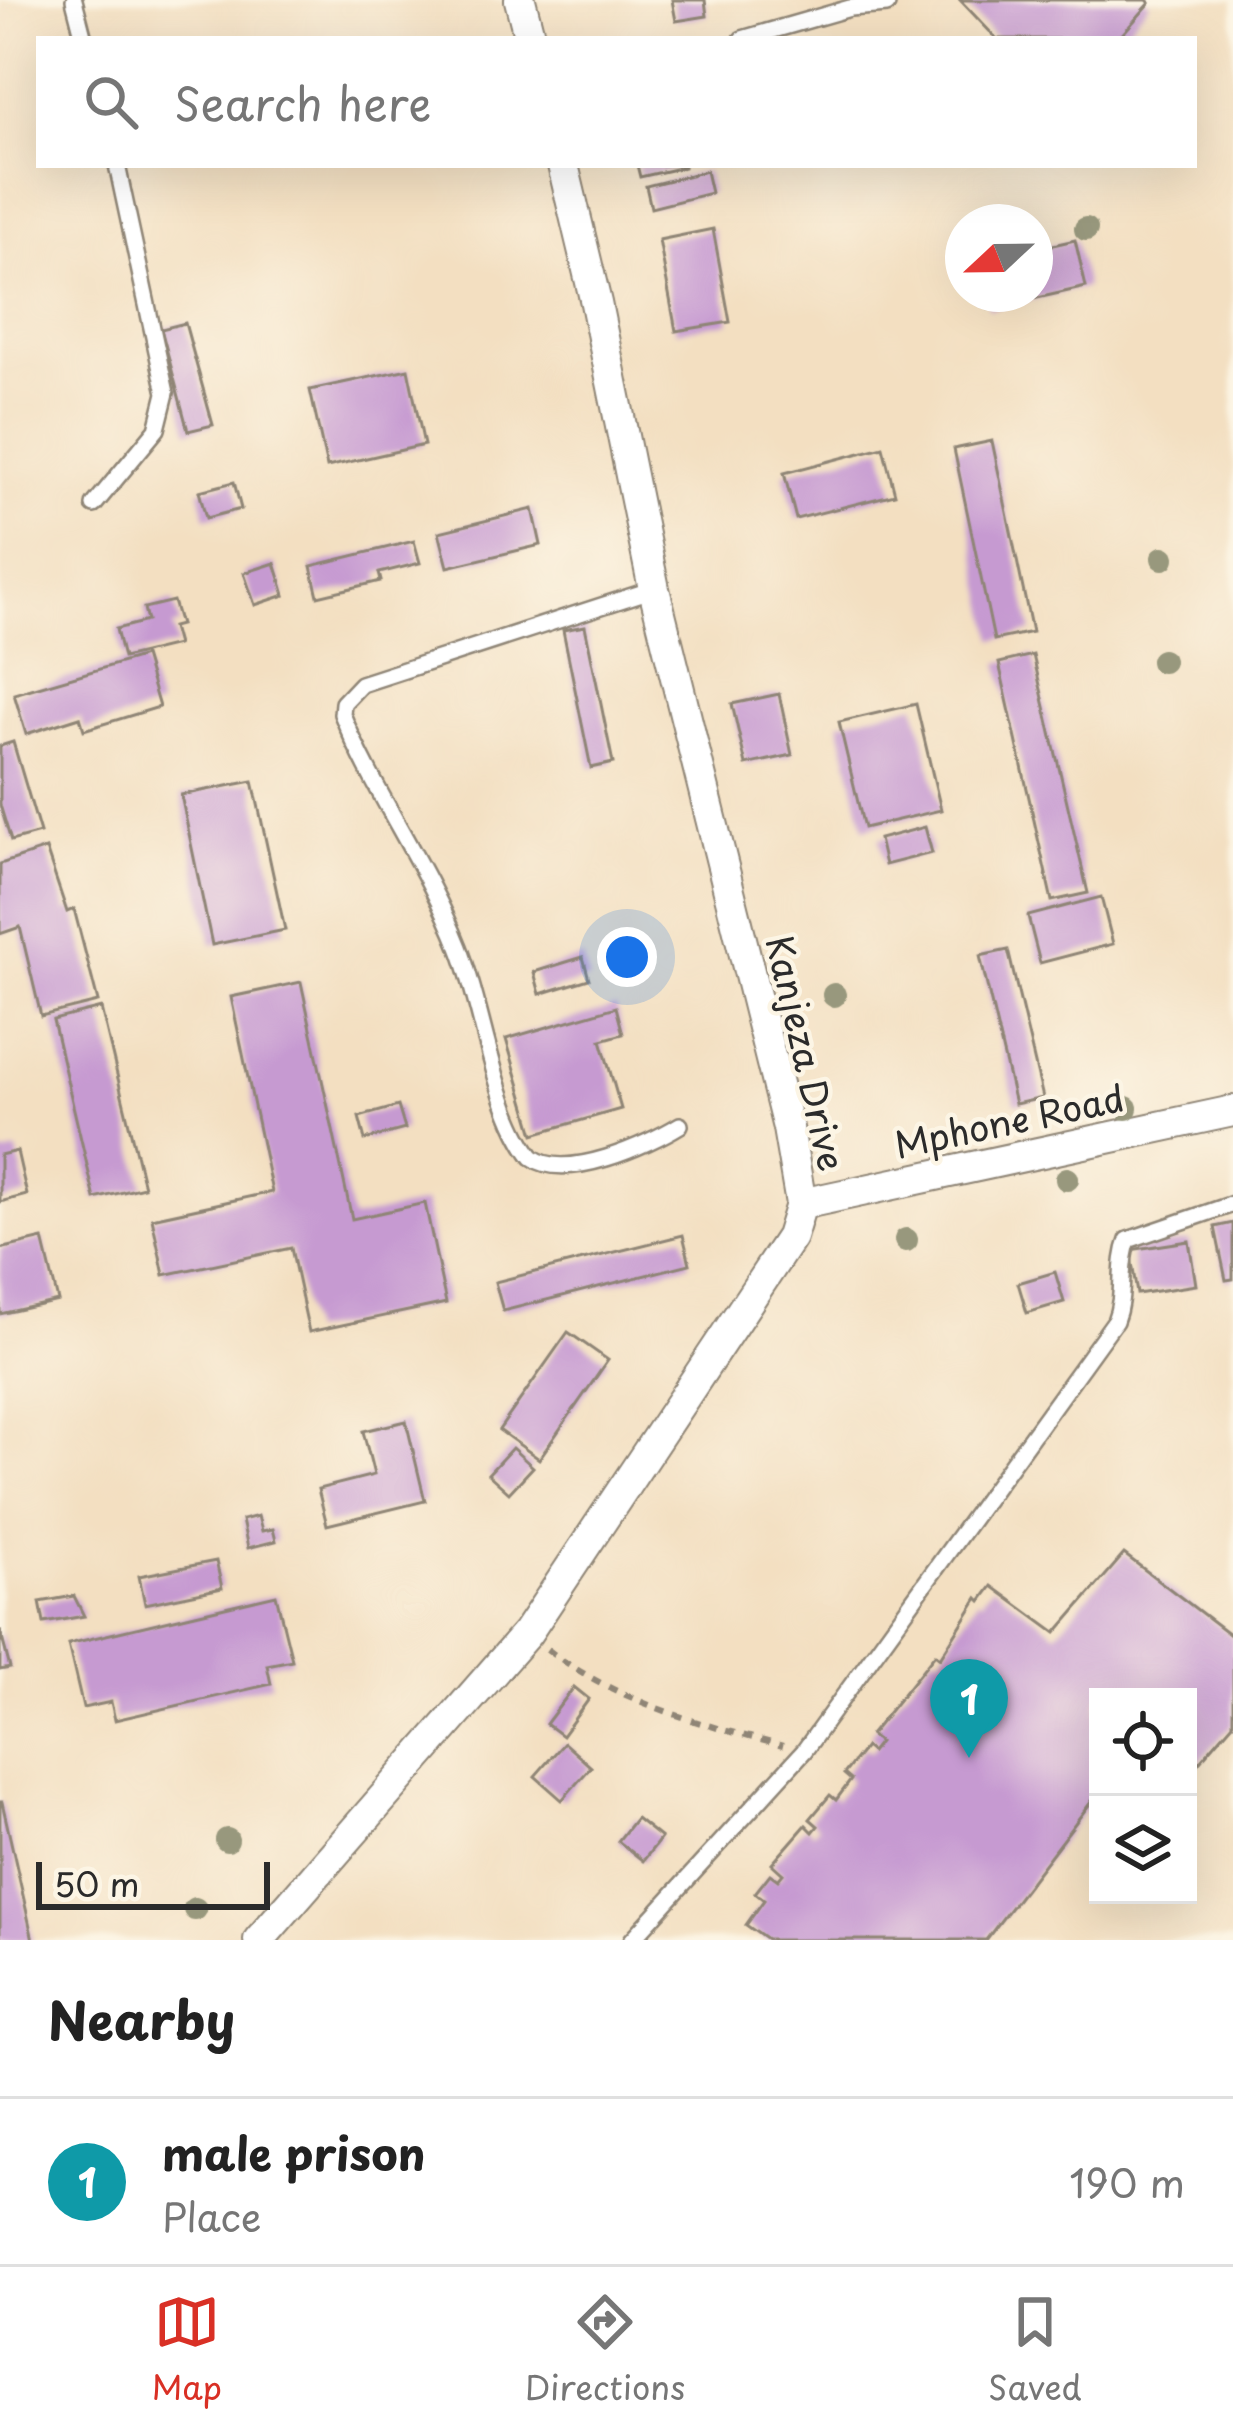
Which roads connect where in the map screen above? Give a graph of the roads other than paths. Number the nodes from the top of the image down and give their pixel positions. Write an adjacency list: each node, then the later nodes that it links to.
1 (74, 0): 4 (lane)
2 (520, 0): 5 (street)
3 (887, 5): 6 (lane)
4 (83, 36)
5 (529, 36)
6 (752, 36)
7 (118, 168): 9 (lane)
8 (564, 168): 10 (street, Kanjeza Drive)
9 (94, 506)
10 (654, 589): 12 (lane); 13 (street, Kanjeza Drive)
11 (1233, 1112): 13 (street, Mphone Road)
12 (680, 1125)
13 (800, 1204): 15 (street, Kanjeza Drive)
14 (1233, 1204): 16 (lane)
15 (259, 1940)
16 (632, 1940)

